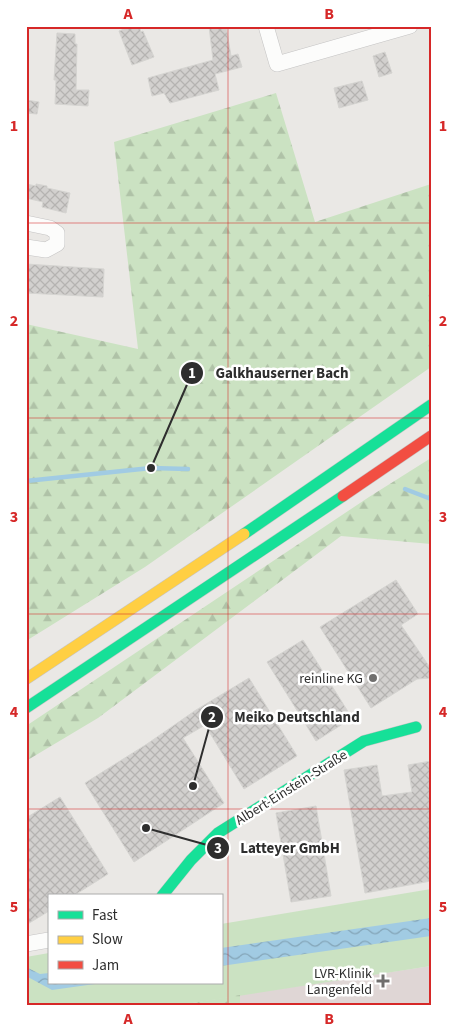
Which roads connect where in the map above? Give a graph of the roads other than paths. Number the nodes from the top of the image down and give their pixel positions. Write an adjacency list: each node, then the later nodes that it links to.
1 (266, 26): 2 (street)
2 (410, 26)
3 (26, 223): 4 (street)
4 (26, 246)
5 (431, 405): 7 (main road)
6 (431, 436): 8 (main road)
7 (26, 678)
8 (26, 708)
9 (416, 727): 10 (main road, Albert-Einstein-Straße)
10 (164, 894)
11 (48, 940): 12 (street)
12 (26, 944)

